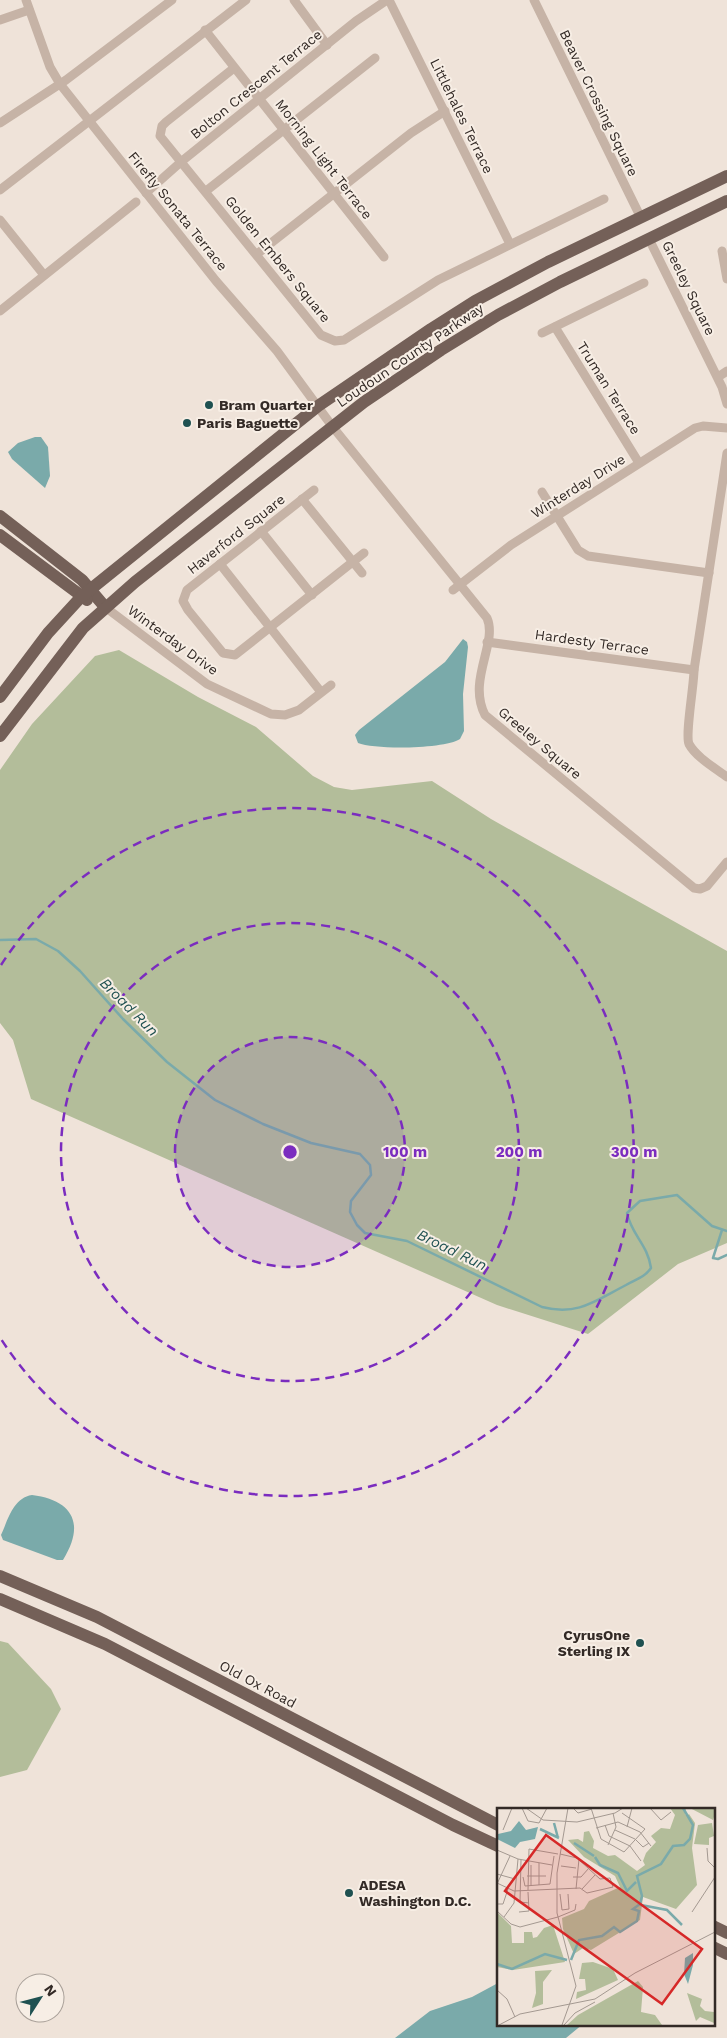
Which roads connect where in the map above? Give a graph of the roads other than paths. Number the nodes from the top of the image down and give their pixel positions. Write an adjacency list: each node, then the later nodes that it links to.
1 (26, 0): 8 (street, Firefly Sonata Terrace)
2 (172, 0): 7 (street)
3 (246, 0): 10 (street)
4 (294, 0): 11 (street)
5 (388, 0): 11 (street, Bolton Crescent Terrace); 16 (street, Littlehales Terrace)
6 (534, 0): 29 (street, Beaver Crossing Square)
7 (160, 4): 14 (street)
8 (29, 10): 9 (street); 14 (street, Firefly Sonata Terrace)
9 (0, 20)
10 (205, 30): 13 (street, Morning Light Terrace); 17 (street)
11 (327, 45): 15 (street, Bolton Crescent Terrace)
12 (375, 58): 19 (street)
13 (234, 68): 15 (street, Morning Light Terrace); 20 (street, Golden Embers Square)
14 (60, 84): 17 (street, Firefly Sonata Terrace); 18 (street)
15 (259, 99): 19 (street, Morning Light Terrace); 20 (street, Bolton Crescent Terrace)
16 (444, 111): 25 (street); 32 (street, Littlehales Terrace)
17 (89, 121): 22 (street); 24 (street, Firefly Sonata Terrace)
18 (0, 123)
19 (283, 130): 23 (street); 25 (street, Morning Light Terrace)
20 (182, 161): 23 (street, Golden Embers Square); 24 (street, Bolton Crescent Terrace)
21 (727, 176): 29 (main road, Loudoun County Parkway)
22 (0, 190)
23 (206, 191): 34 (street, Golden Embers Square)
24 (146, 193): 45 (street, Firefly Sonata Terrace)
25 (335, 194): 34 (street); 35 (street, Morning Light Terrace)
26 (604, 199): 32 (street, Golden Embers Square)
27 (727, 201): 31 (main road, Loudoun County Parkway)
28 (136, 202): 36 (street)
29 (641, 218): 45 (main road, Loudoun County Parkway)
30 (0, 220): 36 (street)
31 (649, 239): 43 (street, Greeley Square); 46 (main road, Loudoun County Parkway)
32 (510, 244): 34 (street, Golden Embers Square)
33 (722, 251): 37 (street)
34 (257, 254)
35 (384, 257)
36 (44, 275): 39 (street)
37 (727, 279)
38 (644, 283): 40 (street)
39 (0, 311)
40 (555, 327): 41 (street); 49 (street, Truman Terrace)
41 (542, 333)
42 (727, 371): 43 (street)
43 (718, 377): 44 (street, Greeley Square)
44 (727, 404)
45 (318, 406): 46 (street, Firefly Sonata Terrace); 63 (main road, Loudoun County Parkway)
46 (332, 426): 62 (street, Greeley Square); 67 (main road, Loudoun County Parkway)
47 (727, 428): 49 (street, Winterday Drive)
48 (727, 453): 61 (street)
49 (640, 463): 53 (street, Winterday Drive)
50 (314, 490): 52 (street, Haverford Square)
51 (542, 492): 53 (street)
52 (302, 499): 55 (street, Haverford Square); 58 (street)
53 (557, 515): 61 (street); 62 (street, Winterday Drive)
54 (0, 516): 63 (main road)
55 (261, 531): 59 (street, Haverford Square); 65 (street)
56 (0, 535): 66 (main road)
57 (364, 554): 58 (street, Haverford Square)
58 (353, 562): 60 (street); 65 (street, Haverford Square)
59 (220, 564): 68 (street); 68 (street, Haverford Square)
60 (362, 573)
61 (709, 573): 70 (street)
62 (461, 584): 64 (street, Winterday Drive); 69 (street, Greeley Square)
63 (91, 588): 66 (main road, Loudoun County Parkway); 67 (main road)
64 (453, 590)
65 (312, 595): 68 (street, Haverford Square)
66 (81, 597): 67 (main road); 73 (main road, Loudoun County Parkway)
67 (105, 607): 72 (street, Winterday Drive); 74 (main road, Loudoun County Parkway)
68 (270, 628): 72 (street)
69 (487, 642): 70 (street, Hardesty Terrace); 76 (street, Greeley Square)
70 (694, 670): 75 (street)
71 (330, 685): 72 (street, Winterday Drive)
72 (321, 692)
73 (0, 697)
74 (0, 736)
75 (727, 778)
76 (727, 862)
77 (0, 1576): 79 (main road, Old Ox Road)
78 (0, 1599): 80 (main road)
79 (497, 1824)
80 (497, 1846)
81 (714, 1926): 82 (main road)
82 (727, 1933)
83 (714, 1948): 84 (main road)
84 (727, 1954)

